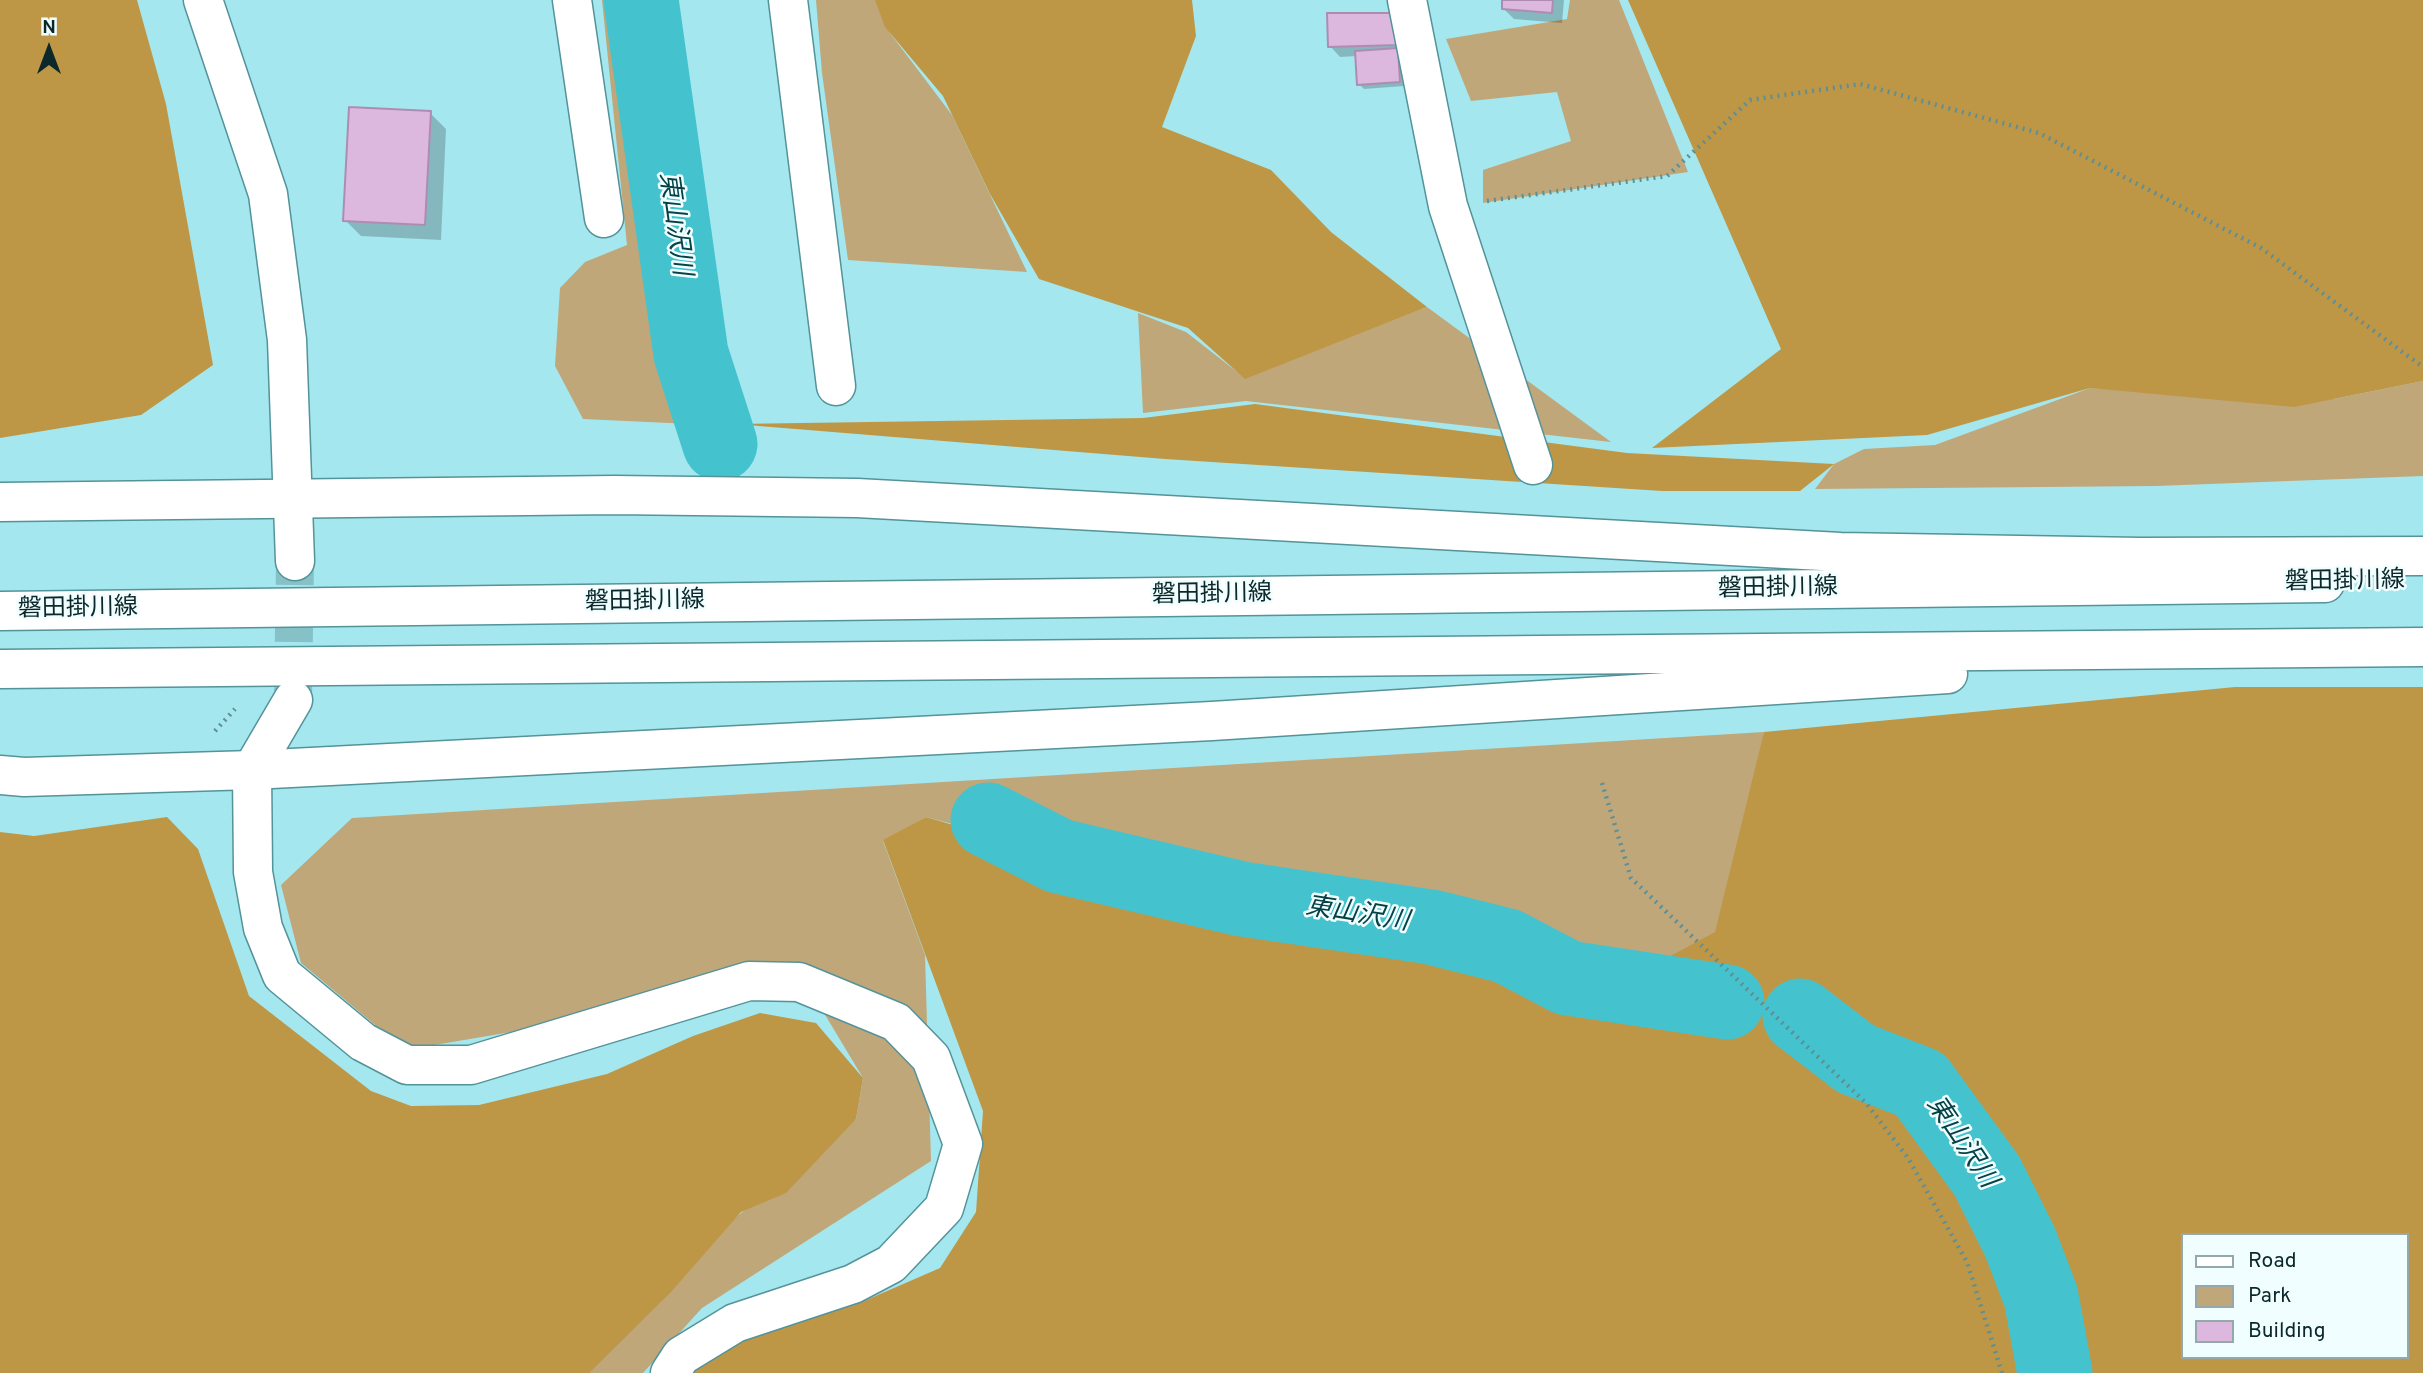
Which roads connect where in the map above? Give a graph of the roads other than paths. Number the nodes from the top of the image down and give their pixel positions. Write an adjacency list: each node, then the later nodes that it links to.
1 (203, 0): 8 (main road)
2 (572, 0): 5 (main road)
3 (788, 0): 6 (main road)
4 (1407, 0): 7 (main road)
5 (604, 218)
6 (836, 386)
7 (1533, 465)
8 (293, 498): 9 (main road); 10 (main road); 11 (main road)
9 (0, 502)
10 (2423, 556)
11 (295, 561)
12 (2423, 582): 13 (main road, 磐田掛川線)
13 (0, 611)
14 (2423, 647): 15 (main road)
15 (2222, 648): 16 (main road); 18 (main road)
16 (0, 669)
17 (293, 700): 18 (main road)
18 (252, 771): 19 (main road); 20 (main road)
19 (0, 775)
20 (670, 1373)

